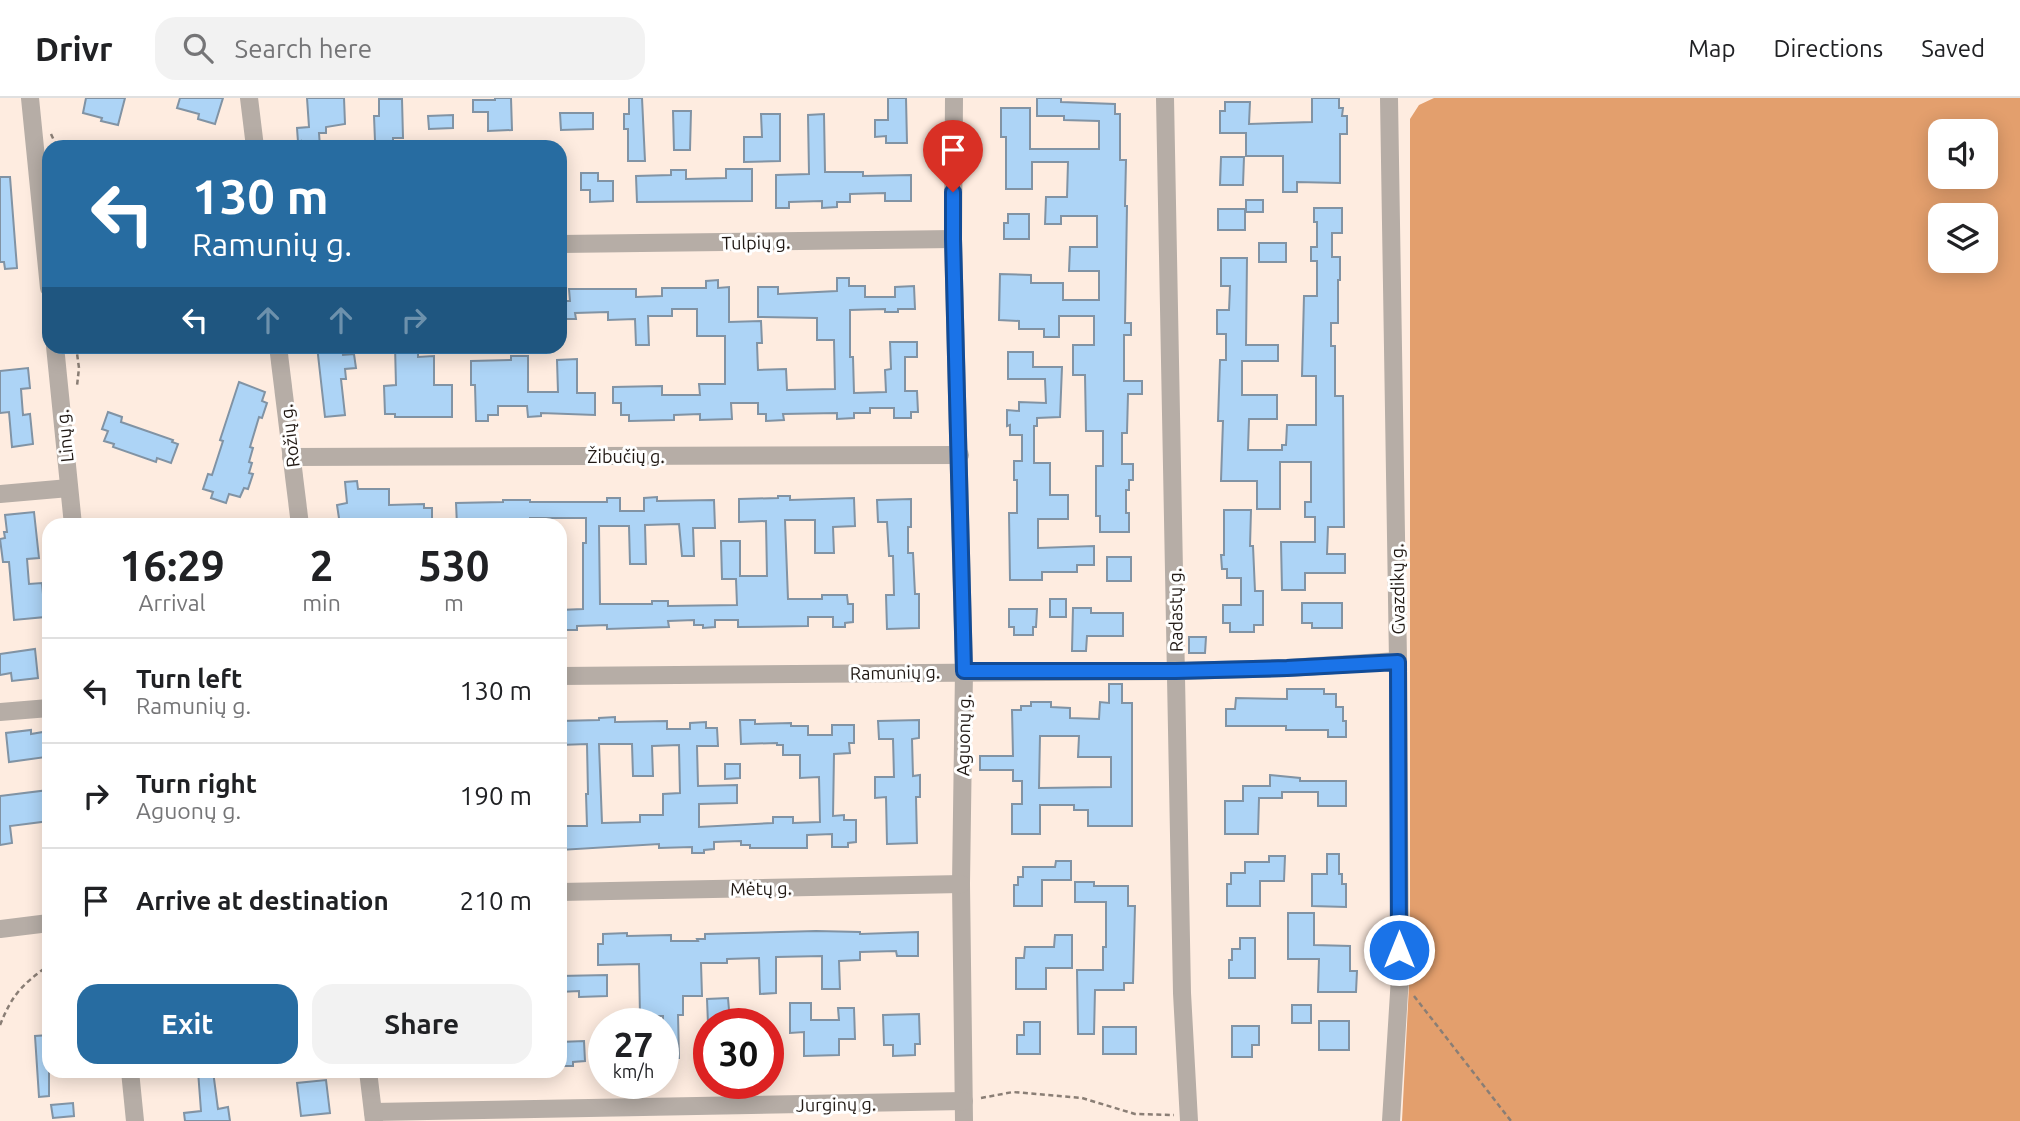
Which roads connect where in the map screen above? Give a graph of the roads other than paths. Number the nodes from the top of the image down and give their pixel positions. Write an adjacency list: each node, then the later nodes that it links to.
1 (30, 98): 7 (street)
2 (249, 98): 6 (street)
3 (954, 98): 8 (street, Aguonų g.)
4 (1165, 98): 20 (street, Radastų g.)
5 (1389, 98): 18 (street, Gvazdikų g.)
6 (254, 140)
7 (42, 218)
8 (953, 239): 9 (street, Tulpių g.); 12 (street, Aguonų g.)
9 (567, 244)
10 (56, 354): 14 (street, Linų g.)
11 (279, 354): 13 (street, Rožių g.)
12 (960, 455): 13 (street, Žibučių g.); 19 (street, Aguonų g.)
13 (291, 457): 17 (street, Rožių g.)
14 (69, 488): 15 (street); 16 (street, Linų g.)
15 (0, 494)
16 (72, 518)
17 (299, 518)
18 (1398, 662): 20 (street, Ramunių g.); 35 (street, Gvazdikų g.)
19 (964, 671): 20 (street, Ramunių g.); 21 (street, Ramunių g.); 24 (street, Aguonų g.)
20 (1176, 671): 32 (street, Radastų g.)
21 (567, 676)
22 (42, 709): 23 (street)
23 (0, 712)
24 (961, 884): 25 (street, Mėtų g.); 30 (street, Aguonų g.)
25 (567, 892)
26 (42, 924): 27 (street)
27 (0, 929)
28 (131, 1078): 33 (street)
29 (369, 1078): 31 (street)
30 (964, 1101): 31 (street, Jurginų g.); 34 (street, Aguonų g.)
31 (373, 1116)
32 (1189, 1118)
33 (135, 1121)
34 (964, 1121)
35 (1391, 1121)

